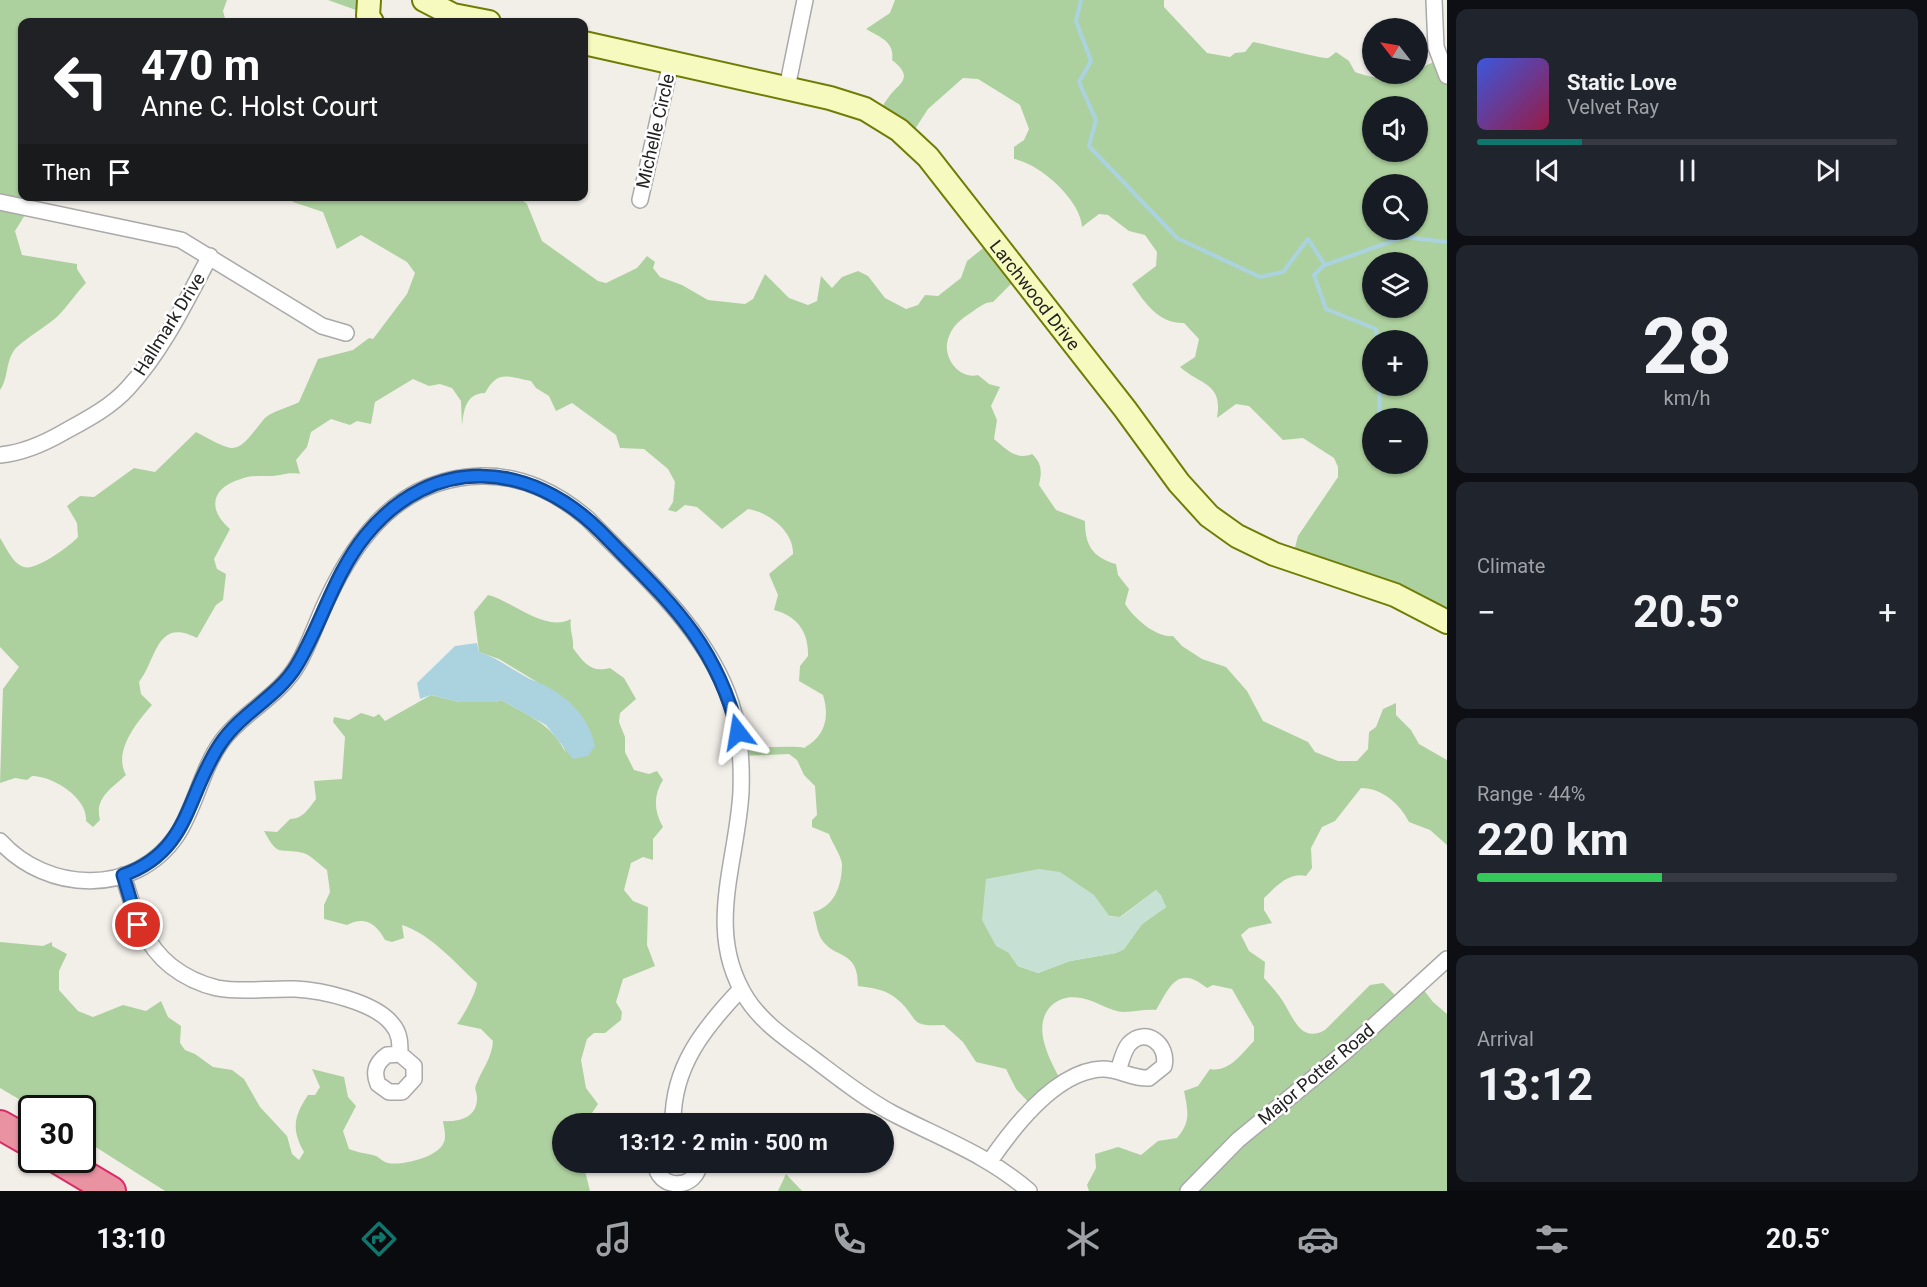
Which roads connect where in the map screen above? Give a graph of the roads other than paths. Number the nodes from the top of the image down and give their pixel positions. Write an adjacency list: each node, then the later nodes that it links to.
1 (369, 0): 5 (street)
2 (805, 0): 10 (street)
3 (1434, 0): 9 (street)
4 (429, 11): 6 (street)
5 (369, 18)
6 (467, 18)
7 (588, 44): 8 (street, Larchwood Drive)
8 (670, 62): 10 (street, Larchwood Drive); 11 (street, Michelle Circle)
9 (1447, 76)
10 (788, 88): 16 (street, Larchwood Drive)
11 (640, 200)
12 (0, 202): 13 (street)
13 (210, 256): 14 (street); 15 (street, Hallmark Drive)
14 (346, 333)
15 (0, 455)
16 (1447, 622)
17 (0, 841): 18 (street)
18 (123, 875): 20 (street); 21 (street)
19 (1447, 959): 32 (street, Major Potter Road)
20 (741, 990): 23 (street); 26 (street)
21 (400, 1054)
22 (1118, 1071): 26 (street)
23 (674, 1113)
24 (0, 1125): 25 (highway)
25 (18, 1135)
26 (990, 1161): 31 (street)
27 (81, 1173): 30 (highway)
28 (659, 1173): 29 (street)
29 (696, 1173)
30 (111, 1191)
31 (1029, 1191)
32 (1188, 1191)

